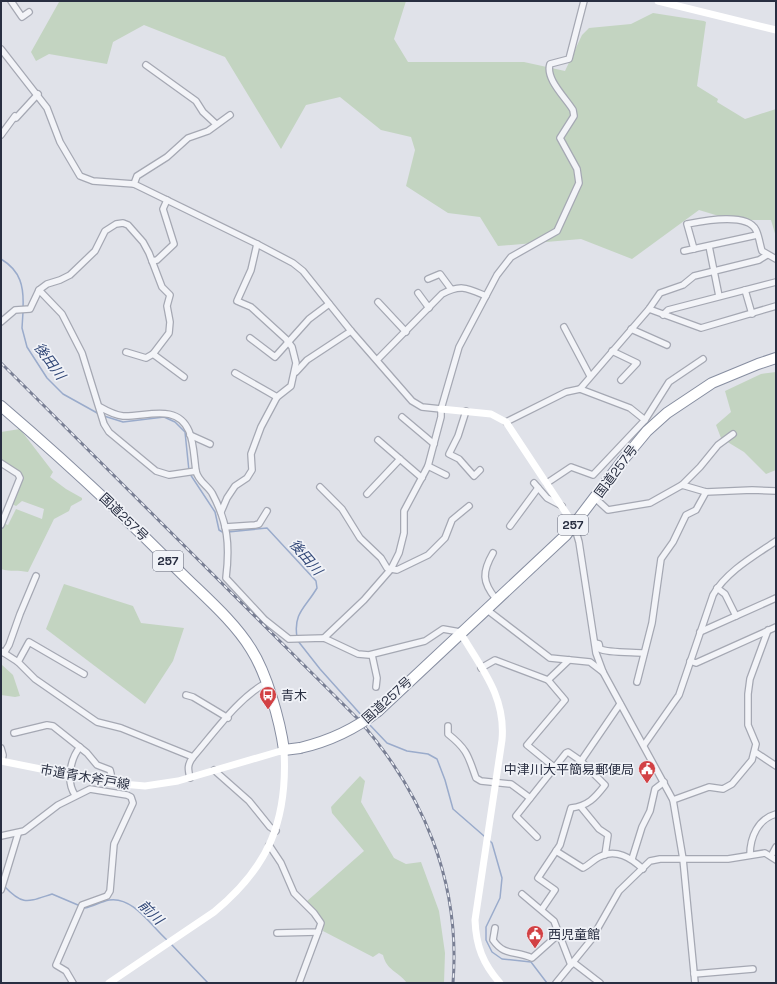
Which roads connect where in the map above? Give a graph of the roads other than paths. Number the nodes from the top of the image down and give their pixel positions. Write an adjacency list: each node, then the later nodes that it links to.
1 (11, 1): 4 (street)
2 (584, 1): 29 (street)
3 (658, 1): 5 (street)
4 (29, 12)
5 (776, 30)
6 (1, 49): 8 (street)
7 (146, 65): 10 (street)
8 (38, 94): 11 (street); 12 (street)
9 (230, 115): 10 (street)
10 (216, 124): 12 (street)
11 (1, 135)
12 (134, 184): 13 (street)
13 (167, 200): 15 (street); 21 (street)
14 (757, 235): 16 (street); 17 (street); 19 (street)
15 (257, 244): 32 (street); 44 (street)
16 (709, 246): 17 (street); 22 (street)
17 (694, 249): 18 (street)
18 (684, 251)
19 (767, 255): 20 (street); 22 (street)
20 (776, 259)
21 (152, 260): 26 (street); 48 (street)
22 (716, 271): 30 (street); 35 (street)
23 (428, 279): 25 (street)
24 (776, 282): 27 (street)
25 (451, 289): 29 (street); 34 (street)
26 (39, 290): 38 (street); 60 (street)
27 (745, 290): 30 (street); 36 (street)
28 (418, 292): 34 (street)
29 (486, 296): 61 (street)
30 (720, 296): 37 (street)
31 (378, 302): 42 (street)
32 (329, 304): 41 (street); 44 (street)
33 (776, 306): 36 (street)
34 (429, 308): 42 (street)
35 (649, 309): 37 (street); 40 (street)
36 (752, 314): 37 (street)
37 (663, 315)
38 (1, 322)
39 (564, 327): 54 (street)
40 (631, 329): 45 (street); 46 (street)
41 (351, 331): 51 (street); 53 (street)
42 (406, 332): 51 (street)
43 (250, 338): 44 (street)
44 (288, 343): 53 (street)
45 (667, 345)
46 (612, 351): 54 (street); 56 (street)
47 (126, 352): 48 (street)
48 (153, 354): 55 (street)
49 (776, 358): 84 (highway, 国道257号 / 257)
50 (703, 359): 64 (street)
51 (377, 360): 61 (street)
52 (235, 373): 58 (street)
53 (294, 374): 58 (street)
54 (590, 376): 57 (street)
55 (184, 377)
56 (621, 380)
57 (580, 389): 64 (street); 65 (street)
58 (277, 397): 88 (street)
59 (1, 406): 119 (highway, 国道257号 / 257)
60 (100, 408): 66 (street); 75 (street)
61 (441, 409): 62 (street); 70 (street)
62 (466, 411): 65 (street); 74 (street)
63 (402, 417): 70 (street)
64 (645, 420): 78 (street)
65 (506, 422): 78 (street)
66 (190, 434): 69 (street); 75 (street)
67 (733, 434): 79 (street)
68 (378, 440): 71 (street)
69 (210, 444)
70 (434, 444): 73 (street)
71 (400, 459): 77 (street); 83 (street)
72 (1, 463): 89 (street)
73 (428, 466): 76 (street); 77 (street)
74 (480, 470)
75 (192, 472): 88 (street)
76 (446, 475)
77 (422, 478): 95 (street)
78 (547, 483): 86 (street)
79 (682, 485): 82 (street); 84 (street)
80 (320, 487): 95 (street)
81 (776, 491): 82 (street)
82 (706, 492): 109 (street)
83 (368, 494)
84 (595, 498): 90 (highway, 国道257号 / 257)
85 (469, 506): 95 (street)
86 (562, 506): 90 (street); 91 (street)
87 (267, 511): 92 (street)
88 (221, 512): 92 (street)
89 (1, 525)
90 (574, 525): 99 (highway, 国道257号 / 257); 107 (street)
91 (510, 526)
92 (225, 528): 106 (street)
93 (776, 541): 97 (street)
94 (493, 553): 99 (street)
95 (391, 569): 106 (street)
96 (36, 576): 108 (street)
97 (717, 588): 101 (street); 105 (street)
98 (776, 598): 101 (street)
99 (496, 599): 100 (highway, 国道257号 / 257)
100 (485, 609): 104 (highway, 国道257号 / 257); 111 (street)
101 (736, 616): 105 (street)
102 (776, 627): 103 (street)
103 (768, 630): 112 (street); 130 (street)
104 (460, 632): 110 (street); 114 (street); 129 (highway, 国道257号 / 257, bridge)
105 (700, 632): 112 (street)
106 (324, 638): 110 (street)
107 (595, 643): 109 (street); 115 (street)
108 (3, 652): 113 (street)
109 (644, 653): 118 (street)
110 (372, 655): 120 (street)
111 (569, 660): 115 (street); 117 (street)
112 (690, 661): 126 (street)
113 (18, 662): 116 (street); 131 (street)
114 (481, 668): 117 (street); 140 (street)
115 (603, 672): 122 (street)
116 (84, 674)
117 (548, 680): 135 (street)
118 (637, 682)
119 (266, 683): 123 (street); 129 (highway, 国道257号 / 257)
120 (376, 687)
121 (186, 695): 123 (street)
122 (620, 704): 126 (street); 133 (street)
123 (228, 718): 131 (street)
124 (448, 726): 140 (street)
125 (14, 733): 127 (street)
126 (644, 745): 141 (street)
127 (80, 747): 137 (street); 138 (street)
128 (1, 748): 132 (street)
129 (284, 750): 136 (street, 市道青木斧戸線); 147 (street)
130 (755, 752): 134 (street); 144 (street)
131 (193, 757): 139 (street)
132 (1, 761): 138 (street, 市道青木斧戸線)
133 (581, 761): 135 (street); 145 (street)
134 (776, 766)
135 (554, 767): 143 (street)
136 (214, 770): 139 (street, 市道青木斧戸線); 147 (street)
137 (111, 774)
138 (70, 776): 139 (street, 市道青木斧戸線); 142 (street)
139 (190, 778)
140 (496, 782): 143 (street); 174 (street)
141 (664, 782): 144 (street); 157 (street)
142 (75, 795): 148 (street); 171 (street)
143 (530, 798): 150 (street)
144 (673, 800): 158 (street)
145 (581, 807): 153 (street); 154 (street)
146 (776, 814): 155 (street)
147 (276, 831): 151 (street)
148 (18, 834): 149 (street); 161 (street)
149 (1, 836)
150 (537, 837)
151 (269, 845): 165 (street); 172 (street)
152 (776, 848): 156 (street)
153 (556, 851): 154 (street); 163 (street)
154 (605, 855): 157 (street)
155 (750, 855): 156 (street); 158 (street)
156 (771, 856): 159 (street)
157 (632, 859): 160 (street)
158 (683, 859): 160 (street); 170 (street)
159 (776, 860)
160 (643, 869): 168 (street)
161 (1, 890)
162 (522, 894): 163 (street)
163 (542, 909): 166 (street)
164 (495, 928): 166 (street)
165 (318, 932): 167 (street); 173 (street)
166 (560, 932): 168 (street)
167 (278, 933)
168 (572, 964): 175 (street); 176 (street)
169 (753, 969): 170 (street)
170 (694, 974): 177 (street)
171 (73, 983)
172 (109, 983)
173 (299, 983)
174 (500, 983)
175 (556, 983)
176 (600, 983)
177 (695, 983)

